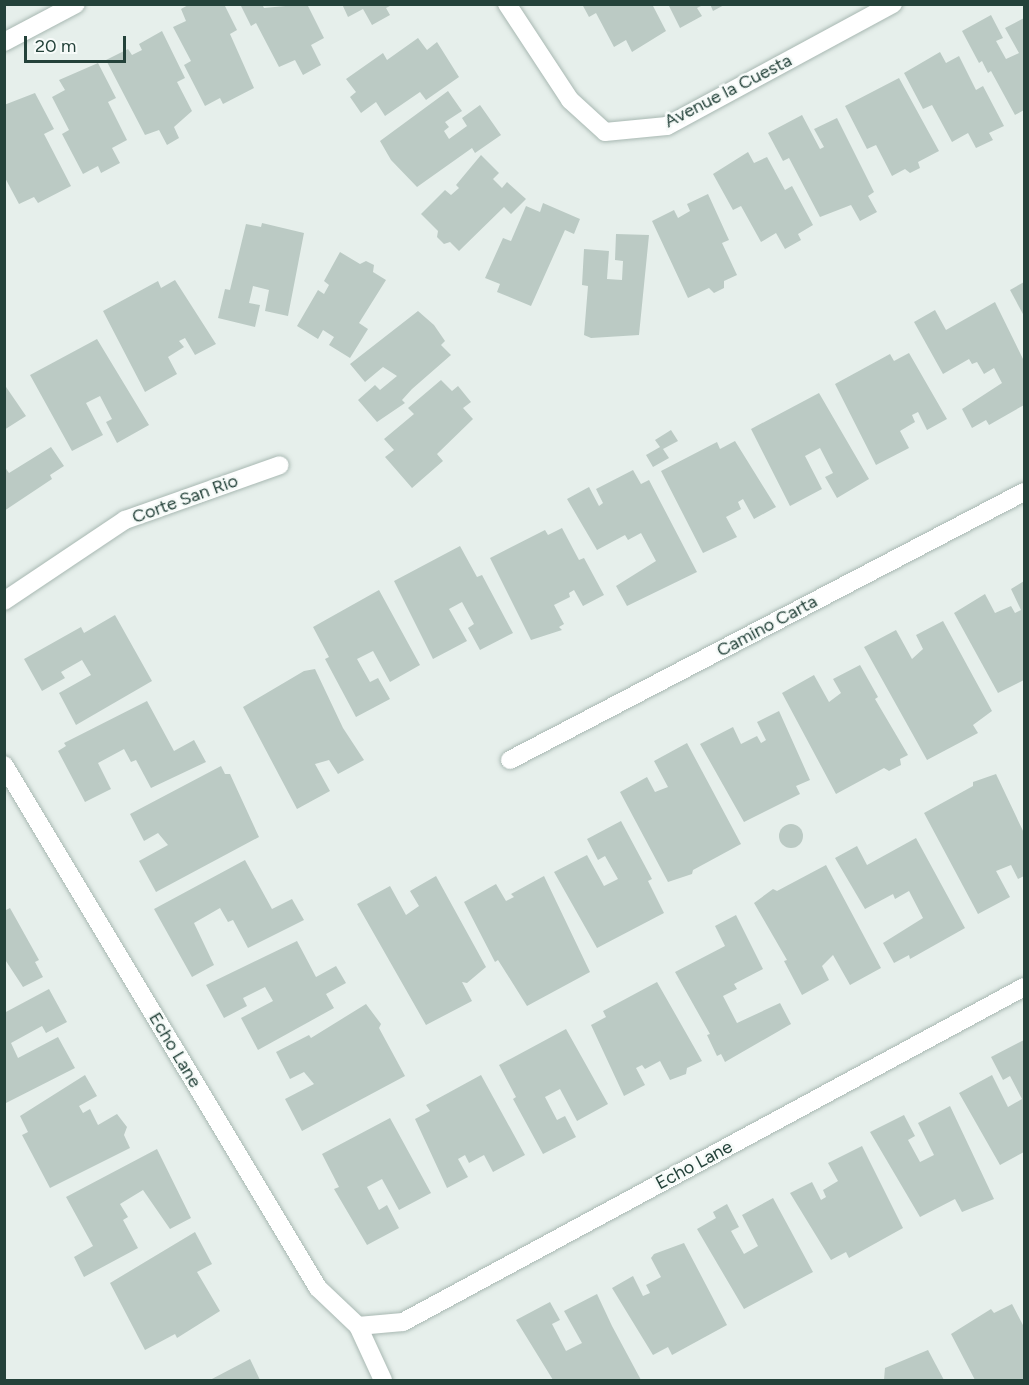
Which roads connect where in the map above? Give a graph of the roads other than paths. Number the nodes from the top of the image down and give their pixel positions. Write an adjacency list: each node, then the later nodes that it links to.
1 (76, 4): 4 (street)
2 (507, 4): 3 (street, Avenue la Cuesta)
3 (893, 4)
4 (4, 42)
5 (280, 465): 7 (street, Corte San Rio)
6 (1024, 492): 8 (street, Camino Carta)
7 (4, 601)
8 (510, 760)
9 (4, 765): 11 (street, Echo Lane)
10 (1024, 987): 11 (street, Echo Lane)
11 (358, 1326): 12 (street, Echo Lane)
12 (383, 1380)

